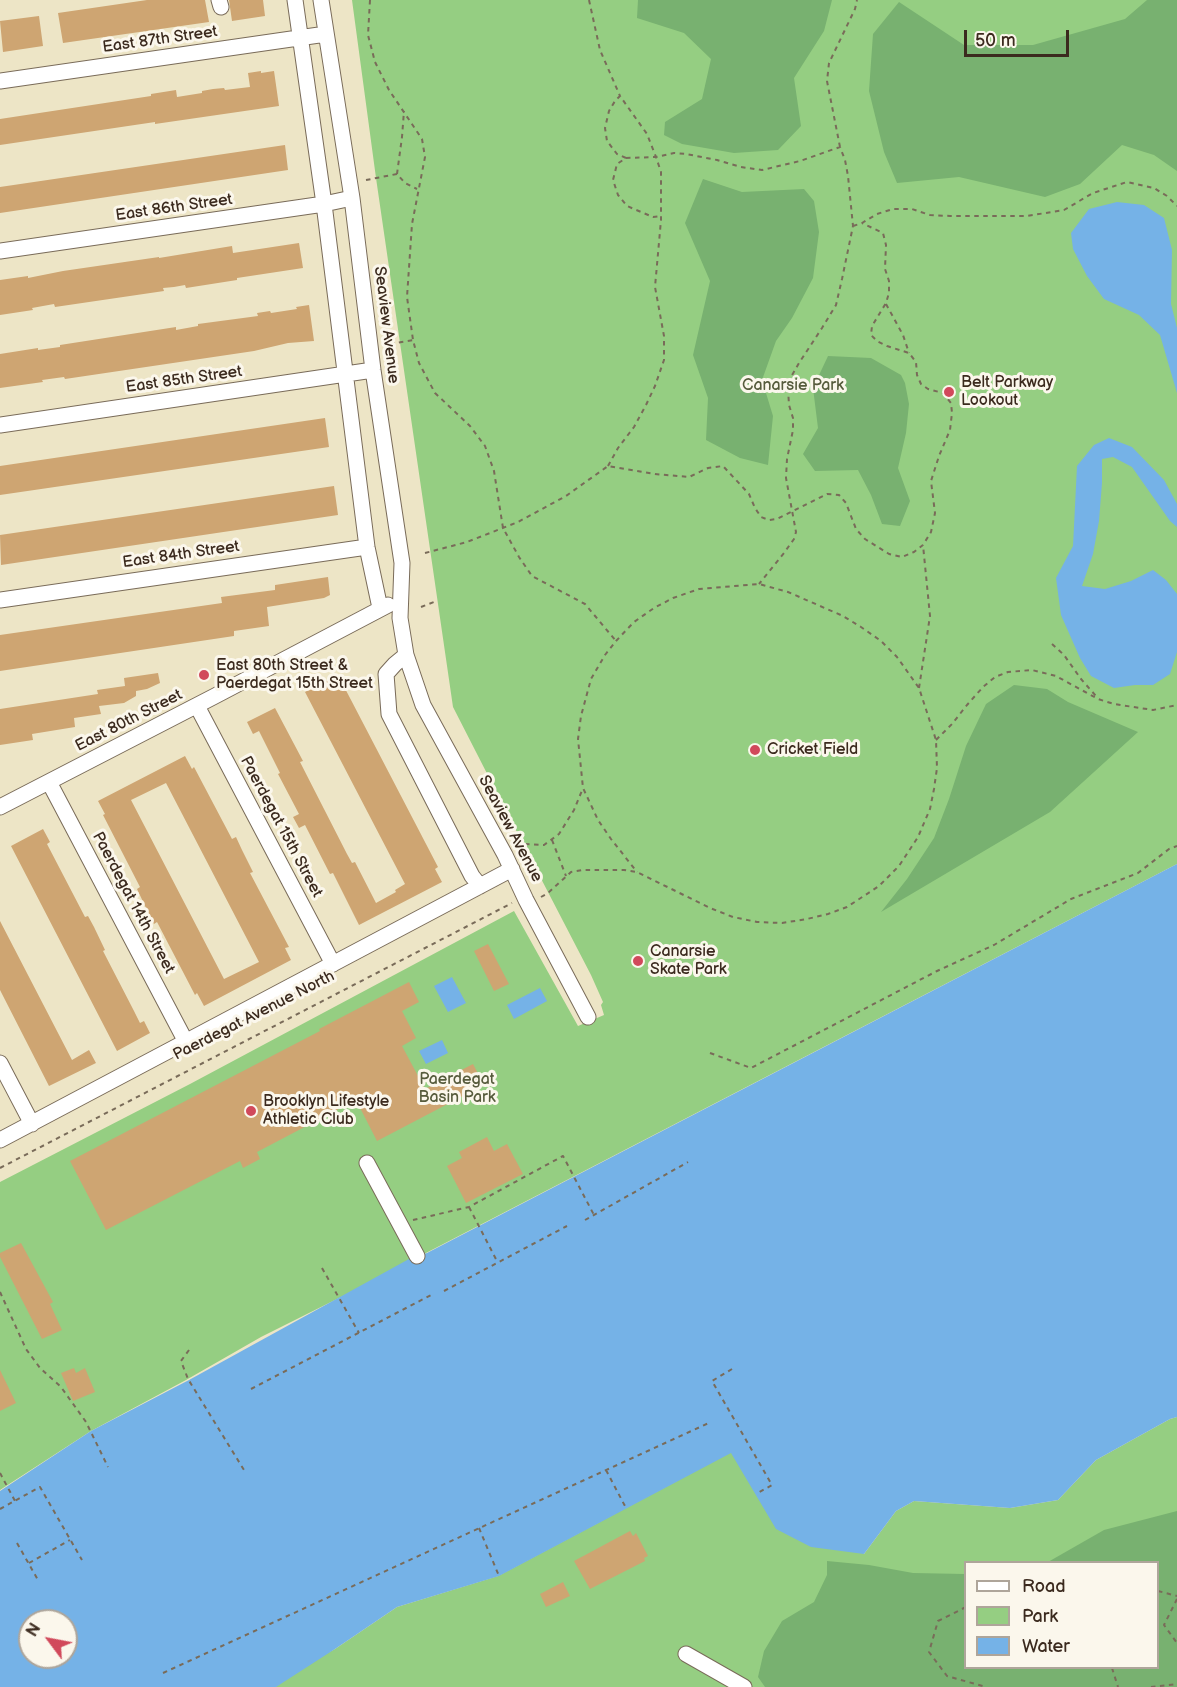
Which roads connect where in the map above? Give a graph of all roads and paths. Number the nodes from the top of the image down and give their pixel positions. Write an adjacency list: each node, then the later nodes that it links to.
1 (294, 0): 7 (street)
2 (321, 0): 6 (street, Seaview Avenue)
3 (370, 0): 10 (path)
4 (589, 0): 9 (path)
5 (856, 0): 11 (path)
6 (326, 34): 7 (street, East 87th Street); 17 (street, Seaview Avenue)
7 (300, 38): 8 (street, East 87th Street); 18 (street)
8 (0, 81)
9 (620, 96): 12 (path); 13 (path)
10 (404, 111): 14 (path); 16 (path)
11 (840, 147): 12 (path); 22 (path)
12 (657, 157): 13 (path); 20 (path)
13 (626, 158): 20 (path)
14 (397, 174): 15 (path); 16 (path)
15 (366, 180)
16 (418, 189): 25 (path)
17 (352, 198): 18 (street, East 86th Street); 28 (street, Seaview Avenue)
18 (324, 204): 23 (street, East 86th Street); 29 (street)
19 (1177, 206): 21 (path)
20 (661, 216): 31 (path)
21 (862, 223): 22 (path); 24 (path)
22 (853, 226): 32 (path)
23 (0, 251)
24 (886, 303): 27 (path); 27 (path)
25 (412, 340): 26 (path); 33 (path)
26 (390, 344)
27 (909, 353): 34 (path)
28 (374, 370): 29 (street, East 85th Street); 38 (street, Seaview Avenue)
29 (345, 374): 30 (street, East 85th Street); 35 (street)
30 (0, 425)
31 (608, 466): 32 (path); 33 (path)
32 (791, 511): 34 (path); 37 (path)
33 (503, 528): 36 (path); 43 (path)
34 (923, 545): 46 (path)
35 (367, 547): 39 (street, East 84th Street); 42 (street)
36 (425, 553)
37 (759, 584): 43 (path); 46 (path)
38 (401, 597): 42 (street, East 80th Street); 45 (street, Seaview Avenue)
39 (0, 600)
40 (434, 602): 41 (path)
41 (421, 607)
42 (380, 609): 49 (street, East 80th Street)
43 (615, 640): 52 (path)
44 (1052, 644): 47 (path)
45 (406, 655): 57 (street, Seaview Avenue); 60 (street)
46 (919, 688): 50 (path)
47 (1098, 699): 48 (path); 50 (path)
48 (1177, 705)
49 (197, 706): 51 (street, East 80th Street); 62 (street, Paerdegat 15th Street)
50 (936, 740): 58 (path)
51 (49, 782): 53 (street, East 80th Street); 64 (street, Paerdegat 14th Street)
52 (583, 788): 54 (path); 58 (path)
53 (0, 807)
54 (552, 840): 56 (path); 59 (path)
55 (1177, 846): 65 (path)
56 (510, 852)
57 (512, 869): 60 (street, Paerdegat Avenue North); 61 (street, Seaview Avenue)
58 (637, 872): 59 (path)
59 (566, 876): 61 (path, Paerdegat Avenue North)
60 (480, 886): 62 (street, Paerdegat Avenue North)
61 (526, 900): 63 (street, Seaview Avenue); 71 (path, Paerdegat Avenue North)
62 (333, 964): 64 (street, Paerdegat Avenue North)
63 (588, 1017)
64 (186, 1042): 67 (street, Paerdegat Avenue North)
65 (710, 1053)
66 (0, 1064): 67 (street)
67 (32, 1124): 68 (street, Paerdegat Avenue North)
68 (0, 1140)
69 (688, 1162): 73 (path)
70 (368, 1163): 75 (street)
71 (0, 1168)
72 (469, 1207): 73 (path); 75 (path); 78 (path)
73 (594, 1215): 74 (path)
74 (585, 1220)
75 (400, 1223): 77 (street)
76 (567, 1226): 78 (path)
77 (417, 1256)
78 (498, 1263): 80 (path)
79 (322, 1268): 83 (path)
80 (444, 1291)
81 (0, 1292): 88 (path)
82 (430, 1295): 83 (path)
83 (359, 1333): 86 (path)
84 (189, 1350): 89 (path)
85 (732, 1369): 92 (path)
86 (251, 1389)
87 (711, 1422): 90 (path)
88 (108, 1467)
89 (244, 1470)
90 (606, 1470): 94 (path); 96 (path)
91 (0, 1473): 93 (path)
92 (756, 1494)
93 (15, 1501): 95 (path); 97 (path)
94 (626, 1508)
95 (0, 1509)
96 (478, 1528): 101 (path); 109 (path)
97 (70, 1540): 99 (path); 100 (path)
98 (18, 1543): 100 (path)
99 (82, 1560)
100 (29, 1563): 102 (path)
101 (499, 1576)
102 (38, 1580)
103 (1159, 1590): 104 (path)
104 (1177, 1598): 106 (path)
105 (964, 1608): 112 (path)
106 (1177, 1643)
107 (686, 1654): 111 (street)
108 (1112, 1669): 113 (path)
109 (163, 1672)
110 (1177, 1683): 114 (path)
111 (744, 1687)
112 (987, 1687)
113 (1118, 1687)
114 (1151, 1687)

